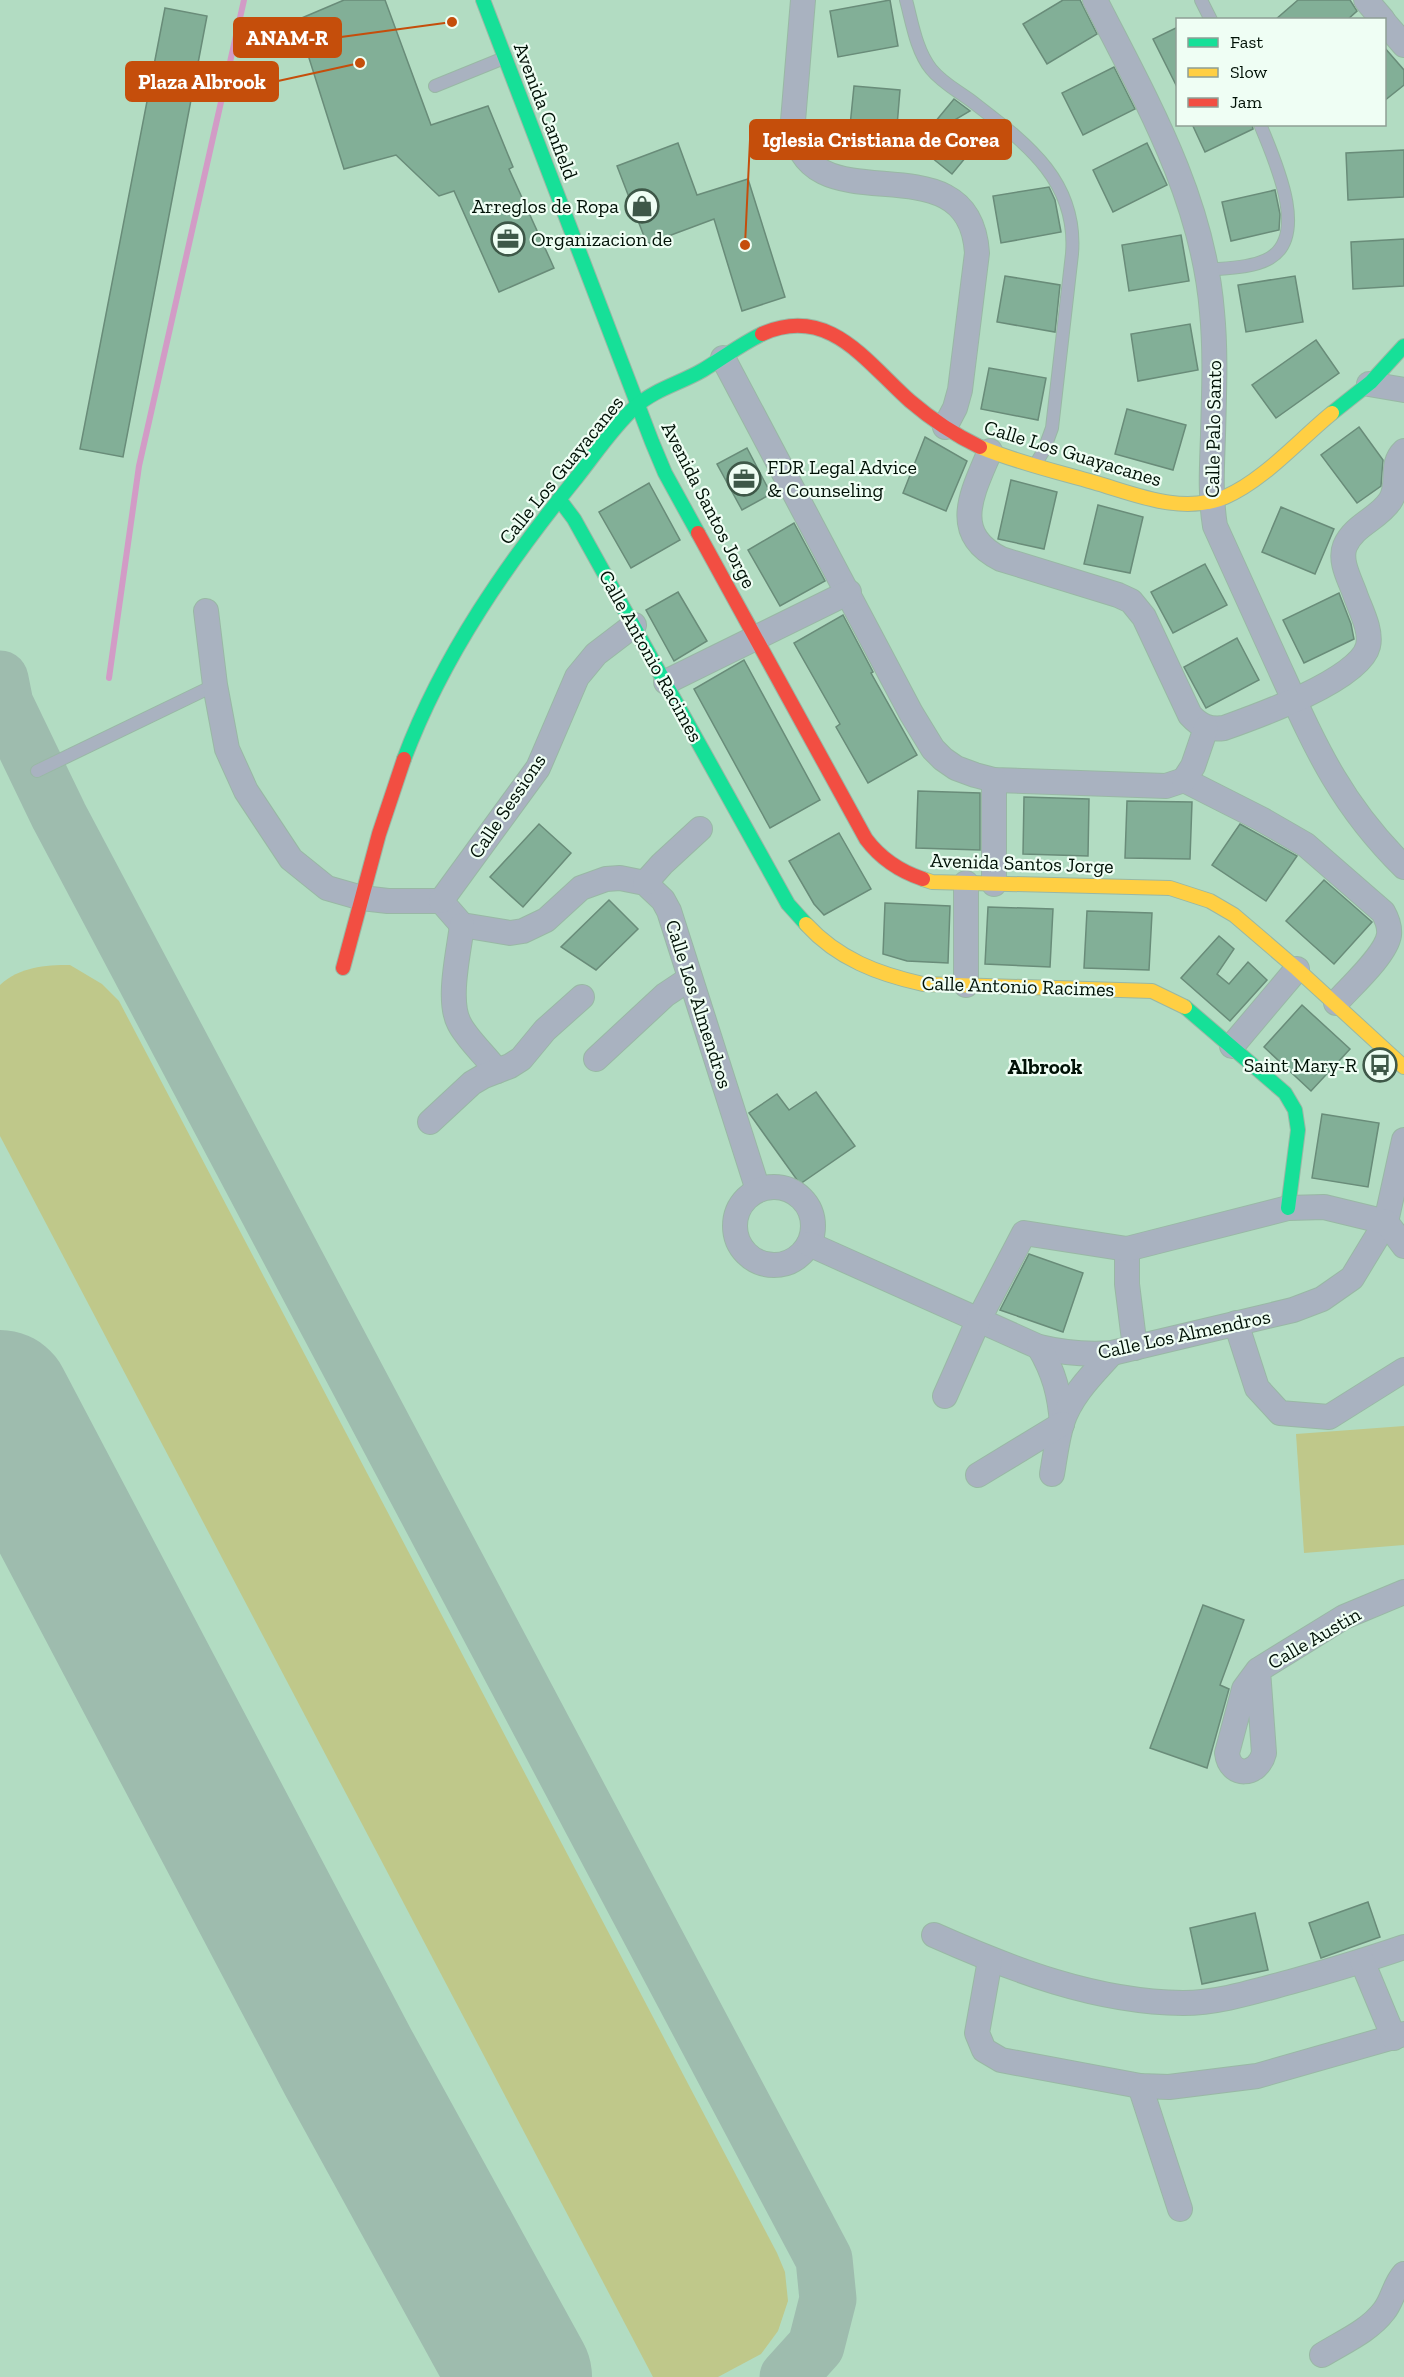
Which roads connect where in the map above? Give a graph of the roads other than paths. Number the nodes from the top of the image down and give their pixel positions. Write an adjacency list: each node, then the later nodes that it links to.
1 (483, 0): 11 (street, Avenida Canfield)
2 (803, 0): 20 (street)
3 (906, 0): 23 (lane)
4 (1095, 0): 14 (street, Calle Palo Santo)
5 (1201, 0): 7 (lane)
6 (1366, 0): 8 (street)
7 (1210, 18)
8 (1381, 18)
9 (1386, 23): 10 (street)
10 (1404, 45)
11 (505, 58): 12 (lane); 19 (street, Avenida Canfield)
12 (435, 86)
13 (1261, 126): 14 (lane)
14 (1206, 270): 25 (street, Calle Palo Santo)
15 (1404, 346): 17 (street, Calle Los Guayacanes)
16 (723, 357): 19 (street, Calle Los Guayacanes); 20 (street, Calle Los Guayacanes); 26 (street)
17 (1368, 384): 18 (street); 25 (street, Calle Los Guayacanes)
18 (1404, 390)
19 (638, 404): 24 (street, Calle Los Guayacanes); 29 (street, Avenida Santos Jorge)
20 (945, 428): 21 (street, Calle Los Guayacanes)
21 (990, 451): 23 (street, Calle Los Guayacanes); 33 (street)
22 (1404, 451): 32 (street)
23 (1035, 466): 25 (street, Calle Los Guayacanes)
24 (558, 499): 28 (street, Calle Antonio Racimes); 42 (street, Calle Los Guayacanes)
25 (1211, 502): 32 (street, Calle Palo Santo)
26 (849, 592): 29 (street); 35 (street)
27 (206, 611): 31 (street)
28 (634, 625): 30 (street, Calle Antonio Racimes); 43 (street, Calle Sessions)
29 (755, 636): 30 (street); 40 (street, Avenida Santos Jorge)
30 (666, 682): 48 (street, Calle Antonio Racimes)
31 (215, 685): 34 (lane); 42 (street)
32 (1295, 701): 33 (street); 38 (street, Calle Palo Santo)
33 (1206, 728): 36 (street)
34 (37, 771)
35 (994, 780): 36 (street); 41 (street)
36 (1184, 780): 50 (street)
37 (700, 829): 39 (street)
38 (1404, 867)
39 (645, 883): 44 (street); 47 (street, Calle Los Almendros)
40 (966, 884): 41 (street, Avenida Santos Jorge); 48 (street)
41 (994, 884): 46 (street, Avenida Santos Jorge)
42 (362, 898): 43 (street); 45 (street, Calle Los Guayacanes)
43 (441, 902): 44 (street)
44 (462, 925): 54 (street)
45 (343, 968)
46 (1297, 969): 50 (street, Avenida Santos Jorge); 51 (street)
47 (689, 979): 52 (street); 57 (street, Calle Los Almendros)
48 (966, 985): 51 (street, Calle Antonio Racimes)
49 (582, 997): 54 (street)
50 (1336, 1003): 53 (street, Avenida Santos Jorge)
51 (1232, 1046): 58 (street, Calle Antonio Racimes)
52 (596, 1059)
53 (1404, 1067)
54 (497, 1071): 55 (street)
55 (430, 1122)
56 (1404, 1140): 59 (street, Calle Los Almendros)
57 (758, 1190): 60 (street); 60 (street)
58 (1288, 1208): 59 (street); 62 (street)
59 (1386, 1222): 61 (street); 64 (street, Calle Los Almendros)
60 (808, 1244): 63 (street, Calle Los Almendros)
61 (1404, 1246)
62 (1127, 1249): 63 (street); 66 (street)
63 (979, 1319): 65 (street, Calle Los Almendros); 69 (street)
64 (1236, 1323): 66 (street, Calle Los Almendros); 68 (street)
65 (1039, 1347): 67 (street, Calle Los Almendros); 70 (street)
66 (1135, 1348): 67 (street, Calle Los Almendros)
67 (1112, 1353): 70 (street)
68 (1404, 1370)
69 (945, 1396)
70 (1062, 1424): 71 (street); 72 (street)
71 (1052, 1474)
72 (978, 1475)
73 (1404, 1592): 74 (street, Calle Austin)
74 (1258, 1670)
75 (934, 1935): 77 (street)
76 (1404, 1947): 78 (street)
77 (990, 1960): 78 (street); 80 (street)
78 (1362, 1961): 79 (street)
79 (1399, 2036): 80 (street)
80 (1140, 2086): 81 (street)
81 (1180, 2209)
82 (1400, 2294): 83 (street)
83 (1322, 2355)

